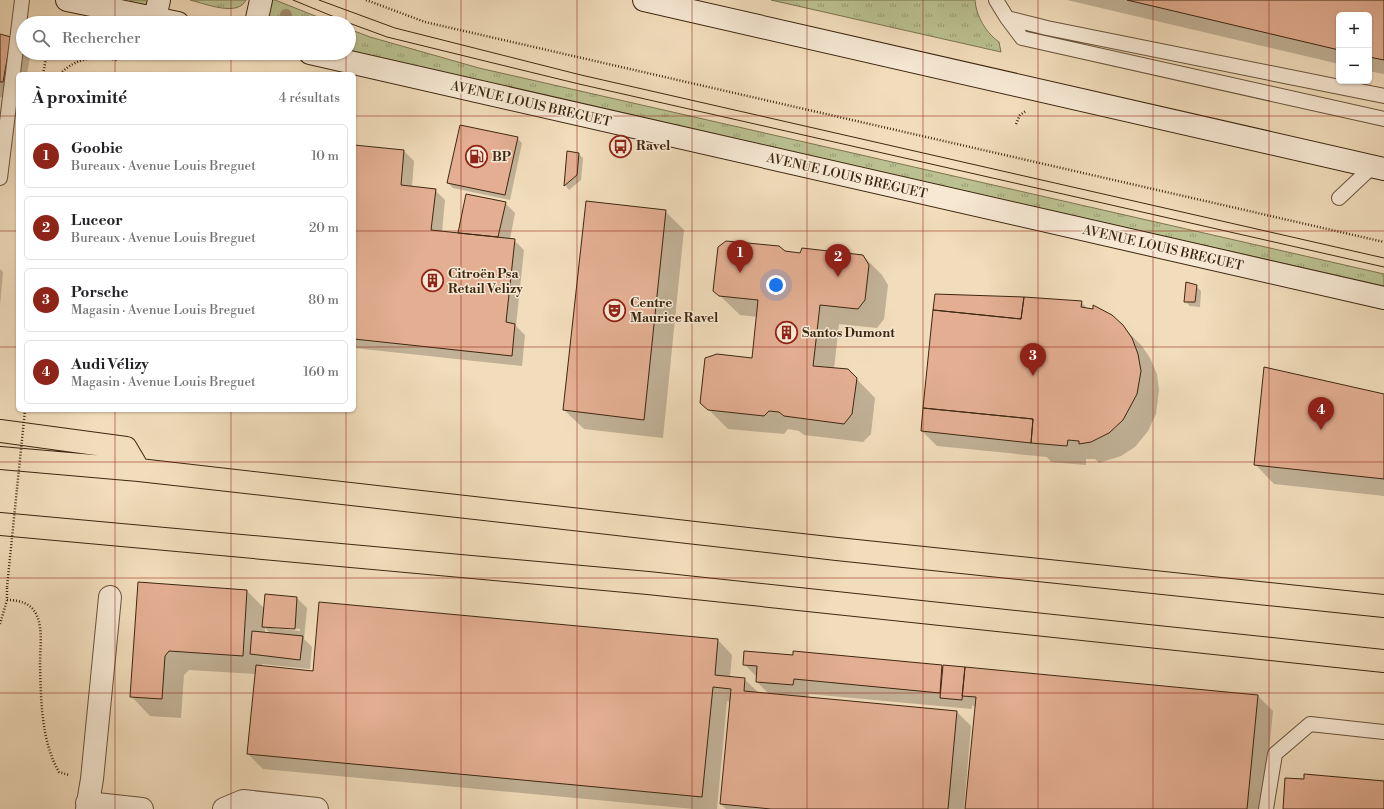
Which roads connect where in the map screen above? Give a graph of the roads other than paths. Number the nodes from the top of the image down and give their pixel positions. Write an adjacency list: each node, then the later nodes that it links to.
1 (22, 0): 7 (lane)
2 (67, 0): 6 (main road)
3 (261, 0): 9 (main road)
4 (644, 0): 15 (main road)
5 (996, 0): 10 (lane)
6 (157, 9): 8 (main road)
7 (20, 16)
8 (168, 16)
9 (258, 16)
10 (1007, 18): 13 (lane); 14 (lane)
11 (16, 49): 16 (lane)
12 (341, 60): 18 (main road, AVENUE LOUIS BREGUET)
13 (1384, 96)
14 (1384, 119)
15 (1378, 168): 17 (lane)
16 (0, 178)
17 (1339, 198)
18 (1384, 298)
19 (0, 431): 21 (highway)
20 (0, 458): 21 (highway)
21 (139, 470): 24 (highway)
22 (0, 524): 25 (highway)
23 (110, 597): 27 (main road)
24 (1384, 606)
25 (1384, 661)
26 (1384, 732): 31 (lane)
27 (87, 806): 28 (main road)
28 (142, 809)
29 (224, 809): 30 (main road)
30 (317, 809)
31 (1266, 809)

